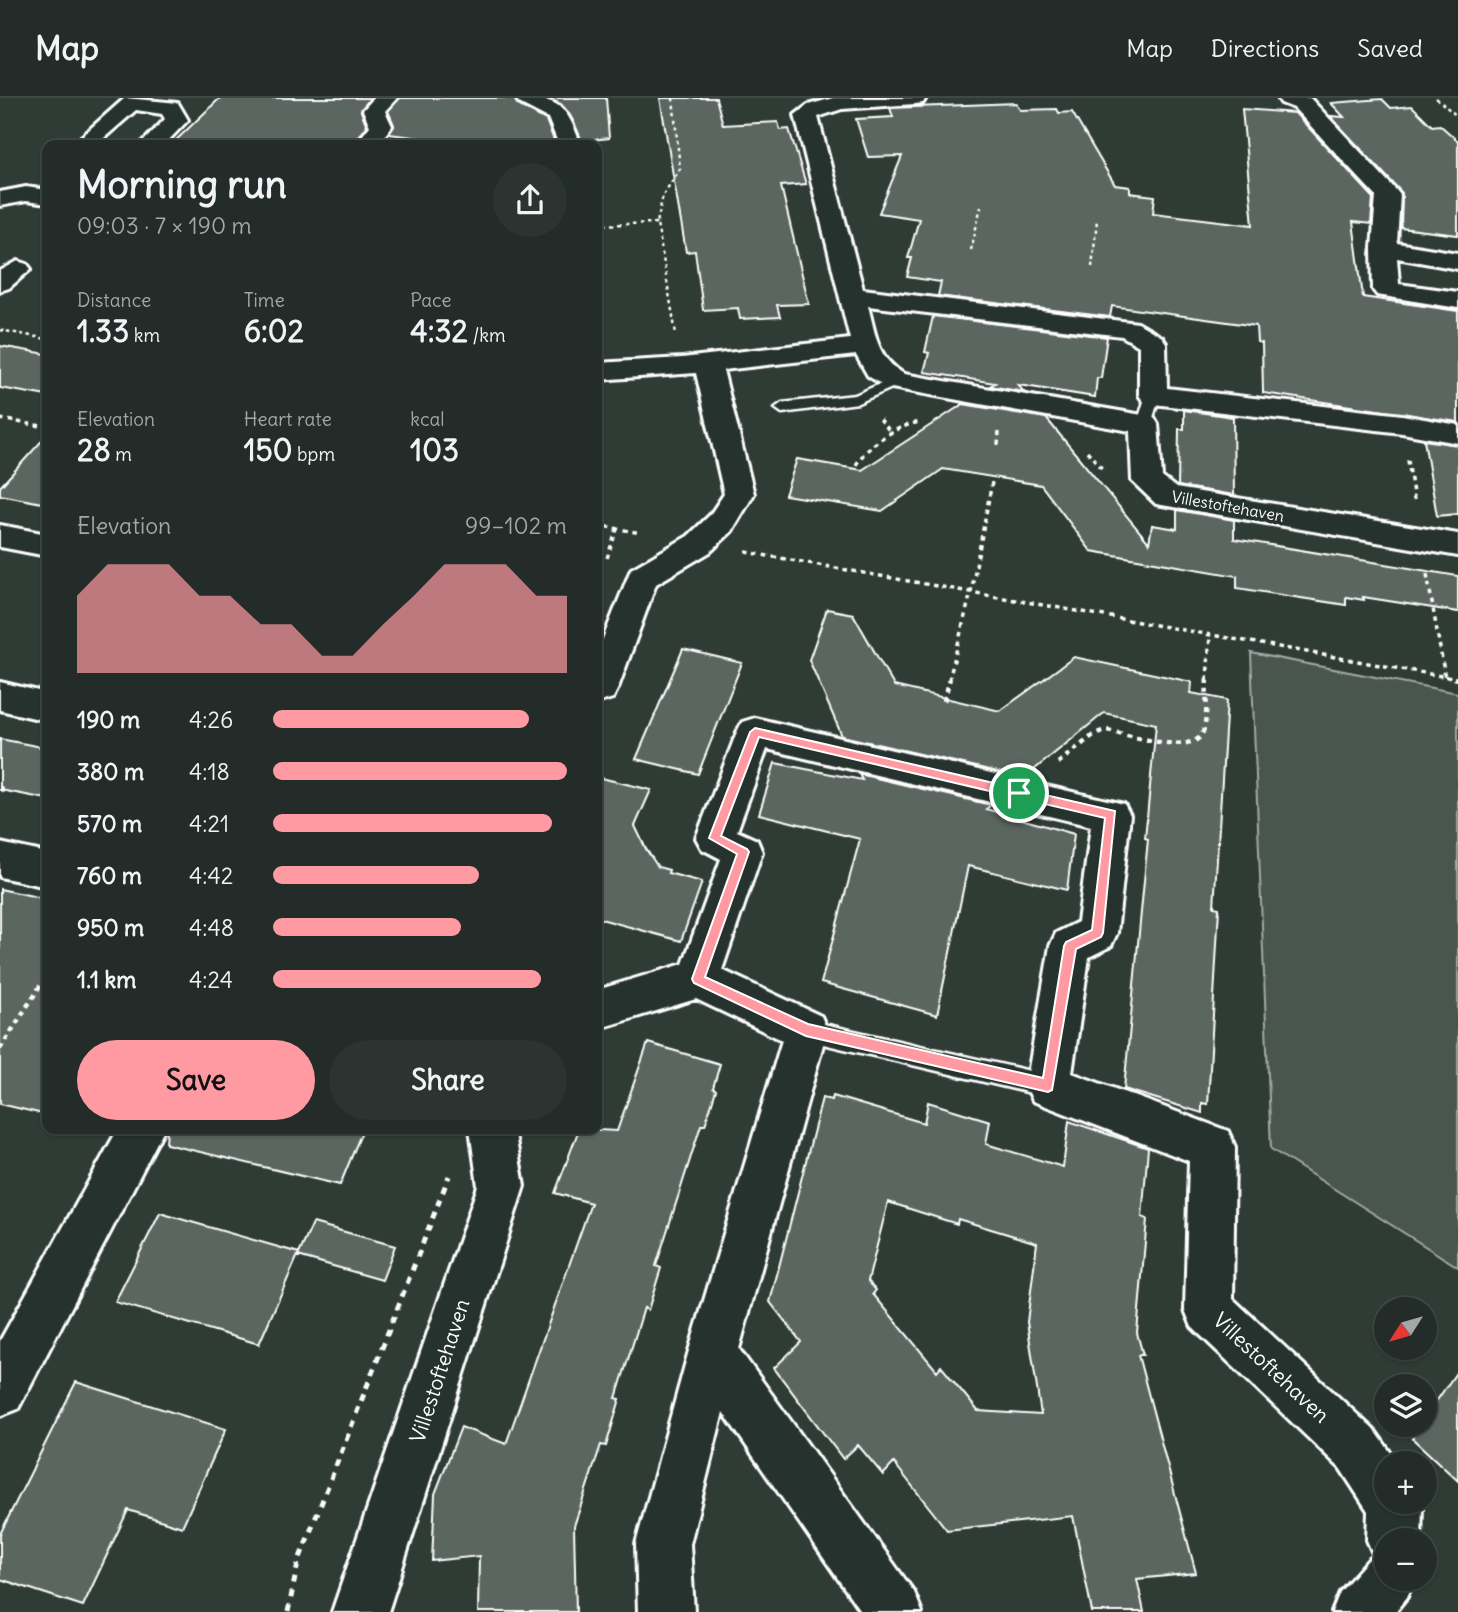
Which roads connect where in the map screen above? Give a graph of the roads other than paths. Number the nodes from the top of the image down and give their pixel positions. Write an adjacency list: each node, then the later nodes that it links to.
1 (386, 98): 8 (street)
2 (527, 98): 9 (street)
3 (915, 98): 14 (street)
4 (1289, 98): 12 (street)
5 (135, 101): 6 (street); 7 (street)
6 (89, 140)
7 (156, 140)
8 (370, 140)
9 (568, 140)
10 (37, 196): 11 (street)
11 (0, 199)
12 (1384, 248): 13 (street); 15 (street)
13 (1458, 261)
14 (853, 296): 16 (street); 20 (street)
15 (1458, 300)
16 (865, 346): 17 (street); 19 (street)
17 (695, 365): 18 (street); 27 (street)
18 (602, 371)
19 (896, 381): 21 (lane); 22 (street)
20 (1153, 395): 22 (lane); 23 (street)
21 (782, 408)
22 (1144, 424): 26 (street, Villestoftehaven)
23 (1458, 435)
24 (0, 536): 25 (street)
25 (42, 544)
26 (1458, 545)
27 (602, 685)
28 (0, 696): 29 (street)
29 (42, 706)
30 (0, 860): 31 (street)
31 (42, 869)
32 (698, 979): 33 (street); 34 (street, Villestoftehaven); 35 (street)
33 (602, 1008)
34 (806, 1030): 35 (lane, Villestoftehaven); 38 (street)
35 (1048, 1086): 40 (street, Villestoftehaven)
36 (139, 1134): 39 (street)
37 (493, 1134): 42 (street, Villestoftehaven)
38 (713, 1354): 43 (street); 44 (street)
39 (0, 1391)
40 (1374, 1474)
41 (1377, 1591): 45 (street)
42 (359, 1612)
43 (666, 1612)
44 (894, 1612)
45 (1360, 1612)

